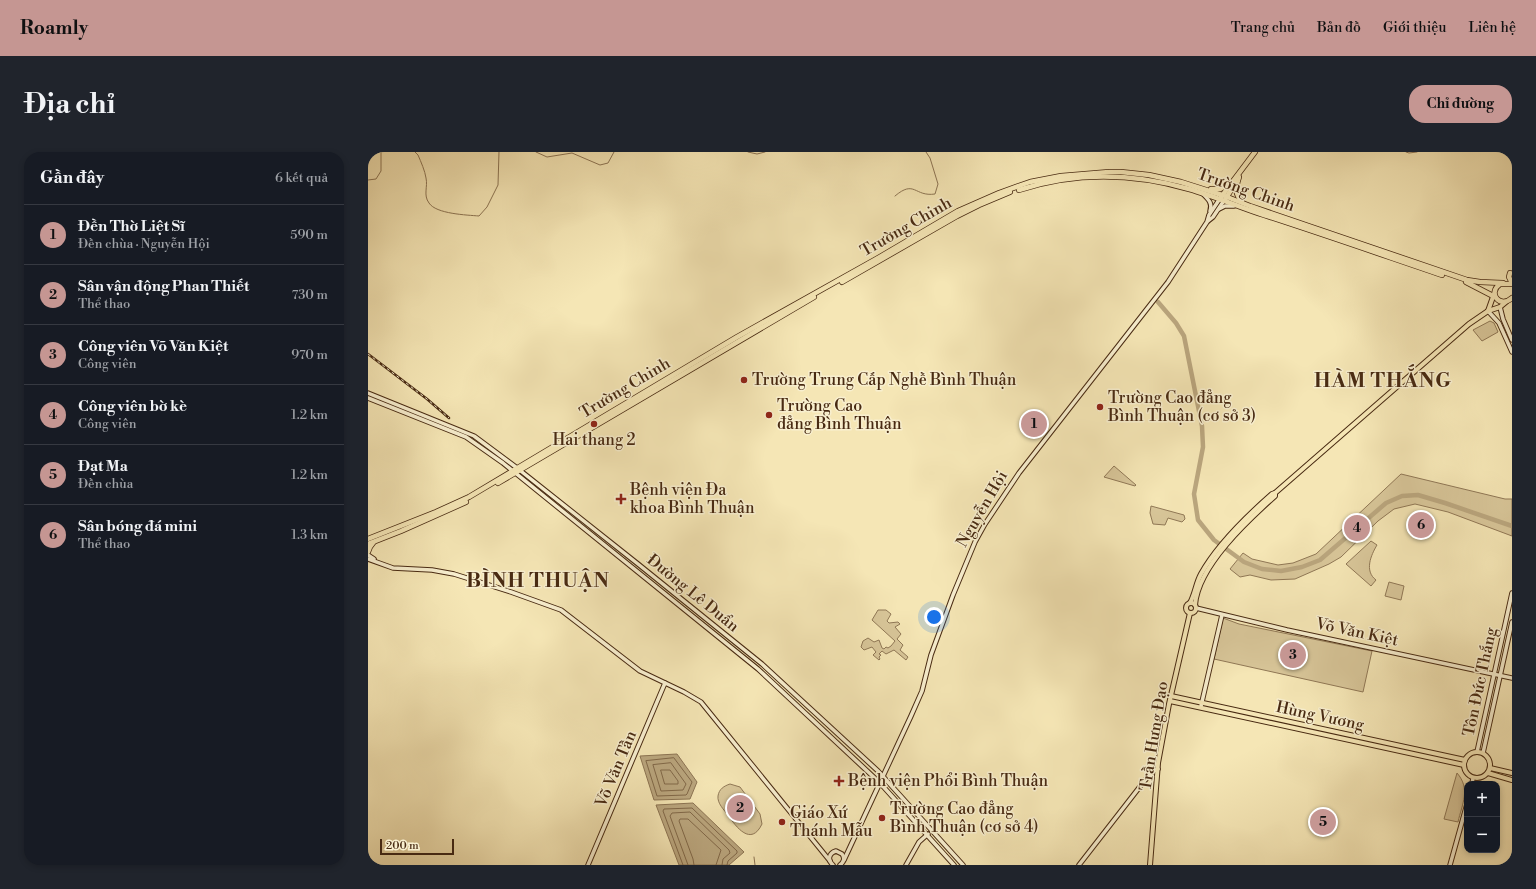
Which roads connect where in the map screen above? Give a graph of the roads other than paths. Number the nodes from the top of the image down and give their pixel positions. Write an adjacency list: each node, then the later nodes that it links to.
1 (1255, 152): 2 (highway, Nguyễn Hội)
2 (1239, 175): 3 (highway); 4 (highway, Nguyễn Hội); 7 (highway)
3 (1201, 190): 4 (highway, Trường Chinh); 5 (highway, Trường Chinh); 9 (street); 21 (highway, Trường Chinh)
4 (1224, 196): 5 (highway, Nguyễn Hội); 7 (highway, Trường Chinh)
5 (1221, 201): 6 (highway, Trường Chinh); 8 (street, Nguyễn Hội); 9 (street, Nguyễn Hội)
6 (1236, 206): 8 (street); 13 (highway, Trường Chinh)
7 (1250, 206): 12 (highway, Trường Chinh)
8 (1217, 211): 10 (street, Nguyễn Hội)
9 (1209, 215): 10 (street, Nguyễn Hội)
10 (1207, 222): 54 (street, Nguyễn Hội)
11 (1510, 273): 12 (highway)
12 (1509, 284): 13 (highway)
13 (1495, 295): 14 (highway, Trường Chinh); 16 (main road)
14 (1510, 300): 15 (main road)
15 (1500, 307): 16 (main road); 17 (street)
16 (1488, 311): 18 (street); 26 (main road)
17 (1512, 340)
18 (1512, 352)
19 (368, 393): 21 (street, Đường Lê Duẩn)
20 (368, 398): 22 (street, Đường Lê Duẩn)
21 (518, 469): 22 (highway, Trường Chinh); 34 (street, Đường Lê Duẩn)
22 (513, 472): 23 (highway, Trường Chinh); 24 (highway, Trường Chinh); 35 (street, Đường Lê Duẩn)
23 (368, 539)
24 (377, 541): 25 (highway, Trường Chinh); 27 (highway)
25 (368, 544)
26 (1218, 554): 29 (main road); 30 (main road)
27 (368, 555): 39 (street)
28 (1512, 593): 36 (street, Tôn Đức Thắng)
29 (1190, 603): 30 (main road); 31 (main road)
30 (1196, 607): 31 (main road); 32 (street, Võ Văn Kiệt)
31 (1190, 613): 40 (main road, Trần Hưng Đạo)
32 (1222, 615): 36 (street, Võ Văn Kiệt); 42 (street)
33 (1512, 622): 37 (street, Tôn Đức Thắng)
34 (762, 664): 35 (street); 44 (street, Đường Lê Duẩn)
35 (758, 669): 45 (street, Đường Lê Duẩn)
36 (1494, 674): 37 (street, Võ Văn Kiệt); 46 (street, Tôn Đức Thắng)
37 (1500, 676): 38 (street, Võ Văn Kiệt); 47 (street, Tôn Đức Thắng)
38 (1512, 678)
39 (665, 683): 64 (street); 67 (street, Võ Văn Tần)
40 (1171, 696): 41 (main road, Trần Hưng Đạo); 42 (main road, Hùng Vương)
41 (1170, 701): 43 (main road, Hùng Vương); 51 (main road, Trần Hưng Đạo)
42 (1202, 702): 43 (street); 48 (main road, Hùng Vương)
43 (1201, 707): 49 (main road, Hùng Vương)
44 (826, 723): 45 (street); 54 (street, Đường Lê Duẩn)
45 (821, 729): 58 (street, Đường Lê Duẩn)
46 (1477, 752): 47 (main road); 48 (main road)
47 (1483, 753): 50 (main road)
48 (1465, 760): 49 (main road)
49 (1464, 765): 55 (main road)
50 (1490, 768): 52 (main road); 53 (main road)
51 (1158, 769): 73 (street); 74 (main road, Trần Hưng Đạo)
52 (1488, 773): 55 (main road); 56 (main road)
53 (1512, 774)
54 (883, 777): 58 (street, Nguyễn Hội); 60 (street, Đường Lê Duẩn)
55 (1473, 778): 57 (street)
56 (1512, 780)
57 (1472, 781)
58 (880, 783): 61 (street, Đường Lê Duẩn); 62 (street, Nguyễn Hội)
59 (1464, 815): 75 (street)
60 (932, 830): 61 (street); 72 (street, Đường Lê Duẩn)
61 (927, 834): 70 (street); 71 (street, Đường Lê Duẩn)
62 (849, 850): 63 (street); 65 (street, Nguyễn Hội)
63 (836, 852): 64 (street); 65 (street); 66 (street)
64 (823, 853): 66 (street)
65 (844, 860): 69 (street, Nguyễn Hội)
66 (830, 861): 68 (street)
67 (588, 865)
68 (833, 865)
69 (841, 865)
70 (906, 865)
71 (954, 865)
72 (963, 865)
73 (1080, 865)
74 (1150, 865)
75 (1450, 865)

